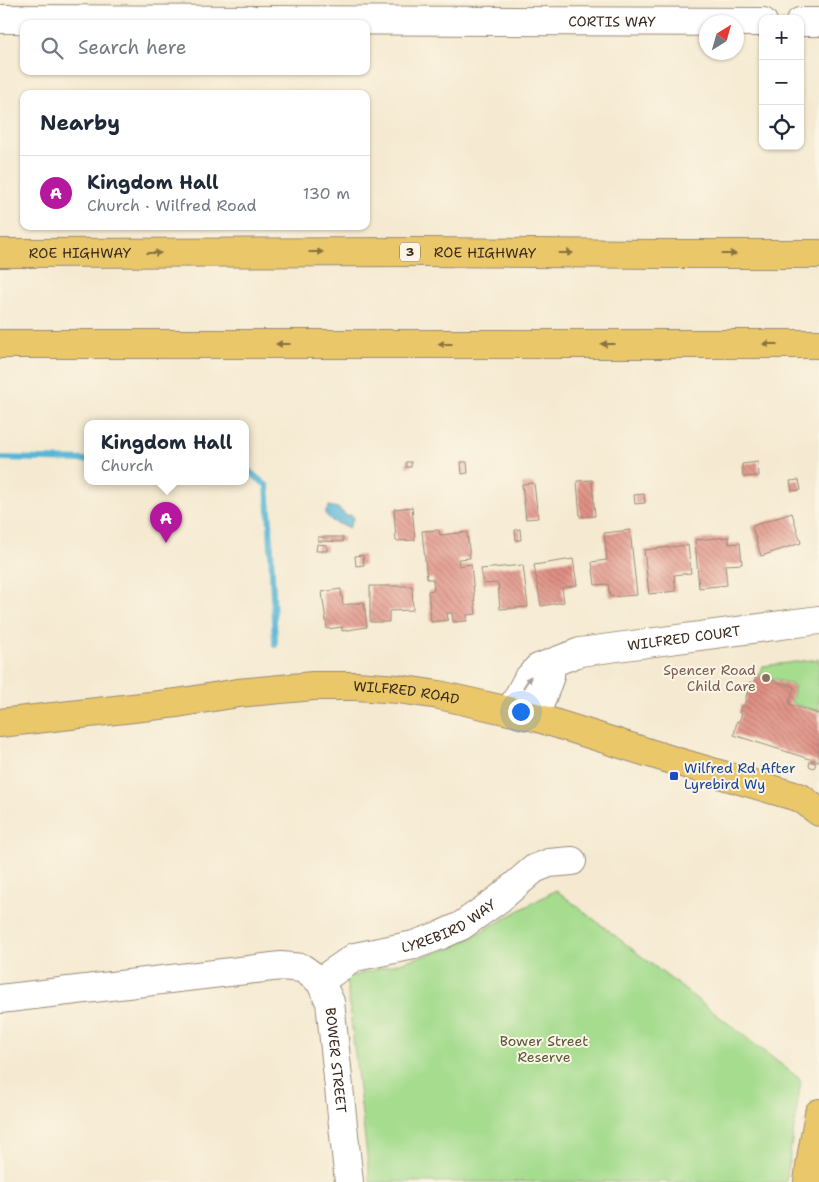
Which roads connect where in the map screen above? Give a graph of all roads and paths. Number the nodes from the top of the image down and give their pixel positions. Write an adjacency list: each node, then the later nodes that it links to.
1 (212, 10): 2 (street, CORTIS WAY); 3 (street, CORTIS WAY)
2 (461, 10): 4 (street, CORTIS WAY)
3 (0, 19)
4 (759, 22)
5 (804, 22): 6 (street)
6 (819, 22)
7 (0, 253): 8 (main road, ROE HIGHWAY / 3, one-way to 8)
8 (819, 254)
9 (0, 344): 10 (main road, one-way to 9)
10 (819, 344)
11 (819, 620): 12 (street, WILFRED COURT)
12 (523, 714): 13 (main road, WILFRED ROAD); 14 (main road, WILFRED ROAD)
13 (0, 724)
14 (813, 801)
15 (572, 861): 16 (street, LYREBIRD WAY)
16 (320, 981): 17 (street); 20 (street, BOWER STREET)
17 (0, 999)
18 (819, 1112): 19 (main road)
19 (815, 1146): 21 (main road)
20 (349, 1182)
21 (808, 1182)

